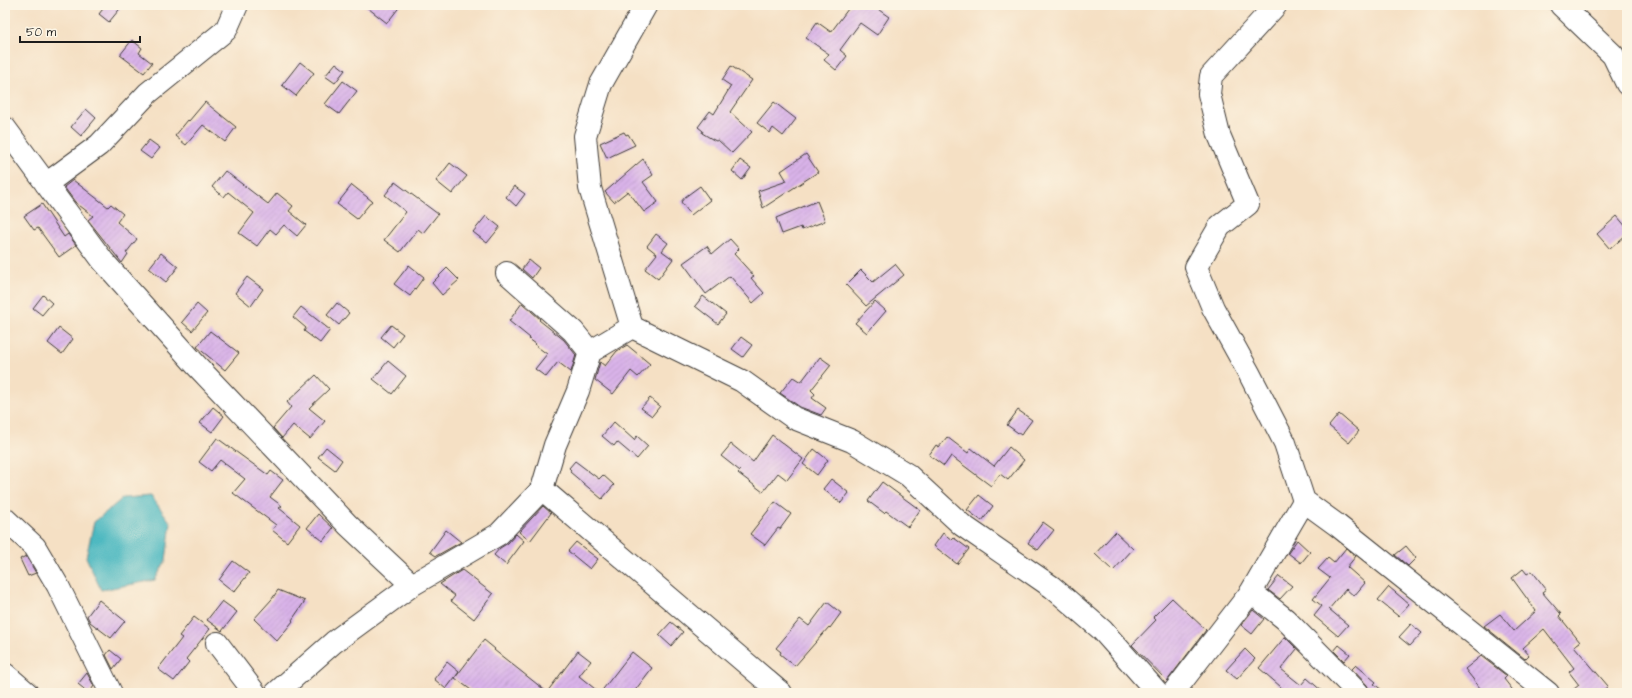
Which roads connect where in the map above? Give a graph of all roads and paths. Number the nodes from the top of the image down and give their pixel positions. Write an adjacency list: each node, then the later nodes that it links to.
1 (237, 5): 7 (street)
2 (646, 5): 9 (street)
3 (1276, 5): 12 (street)
4 (1561, 5): 5 (street)
5 (1627, 84)
6 (5, 128): 7 (street)
7 (46, 184): 14 (street)
8 (507, 273): 10 (street)
9 (632, 327): 10 (street); 23 (street)
10 (590, 352): 11 (street)
11 (542, 490): 14 (street); 22 (street)
12 (1304, 501): 15 (street); 26 (street)
13 (5, 519): 19 (street)
14 (412, 585): 21 (street)
15 (1251, 592): 24 (street); 25 (street)
16 (217, 643): 20 (street)
17 (5, 674): 18 (street)
18 (27, 693)
19 (111, 693)
20 (255, 693)
21 (276, 693)
22 (781, 693)
23 (1158, 693)
24 (1173, 693)
25 (1358, 693)
26 (1548, 693)

